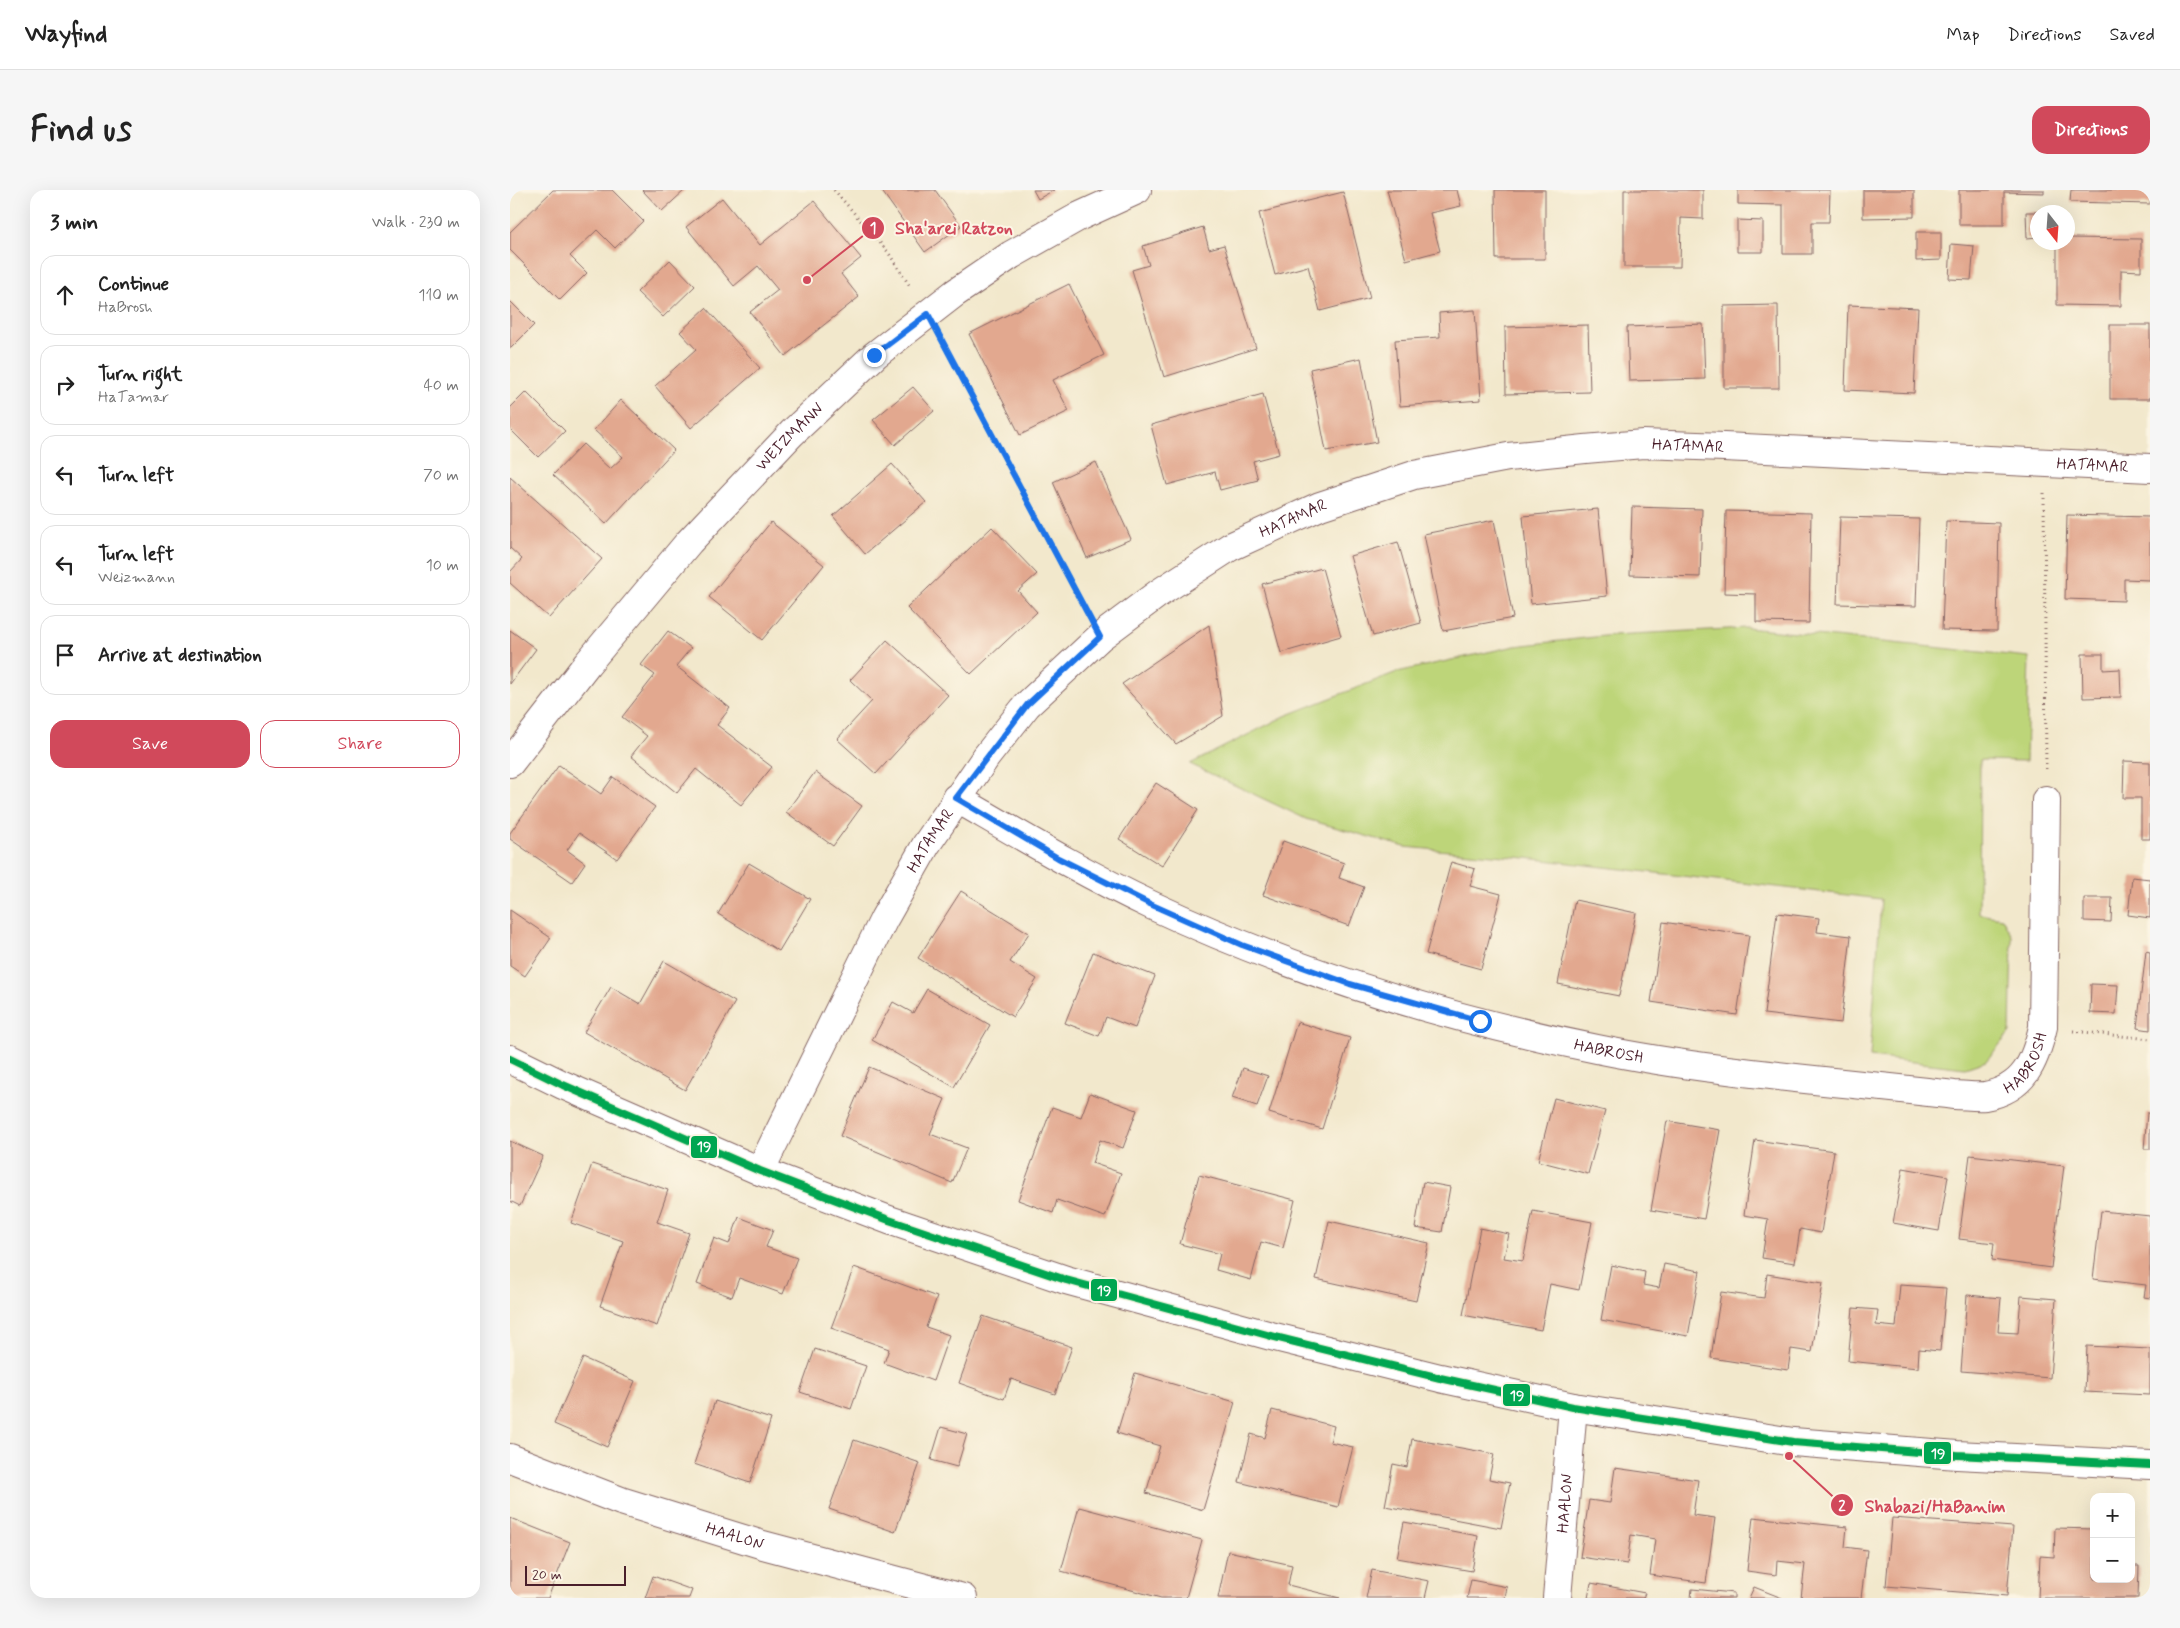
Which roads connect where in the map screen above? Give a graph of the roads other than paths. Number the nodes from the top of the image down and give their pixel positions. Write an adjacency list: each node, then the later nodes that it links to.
1 (1137, 190): 3 (street, WEIZMANN)
2 (2150, 468): 4 (street, HATAMAR)
3 (510, 763)
4 (956, 798): 5 (street, HABROSH); 7 (street, HATAMAR)
5 (2046, 800)
6 (510, 1059): 7 (street)
7 (760, 1171): 8 (street)
8 (1573, 1408): 10 (street); 12 (street, HAALON)
9 (510, 1458): 11 (street, HAALON)
10 (2150, 1465)
11 (963, 1598)
12 (1557, 1598)

